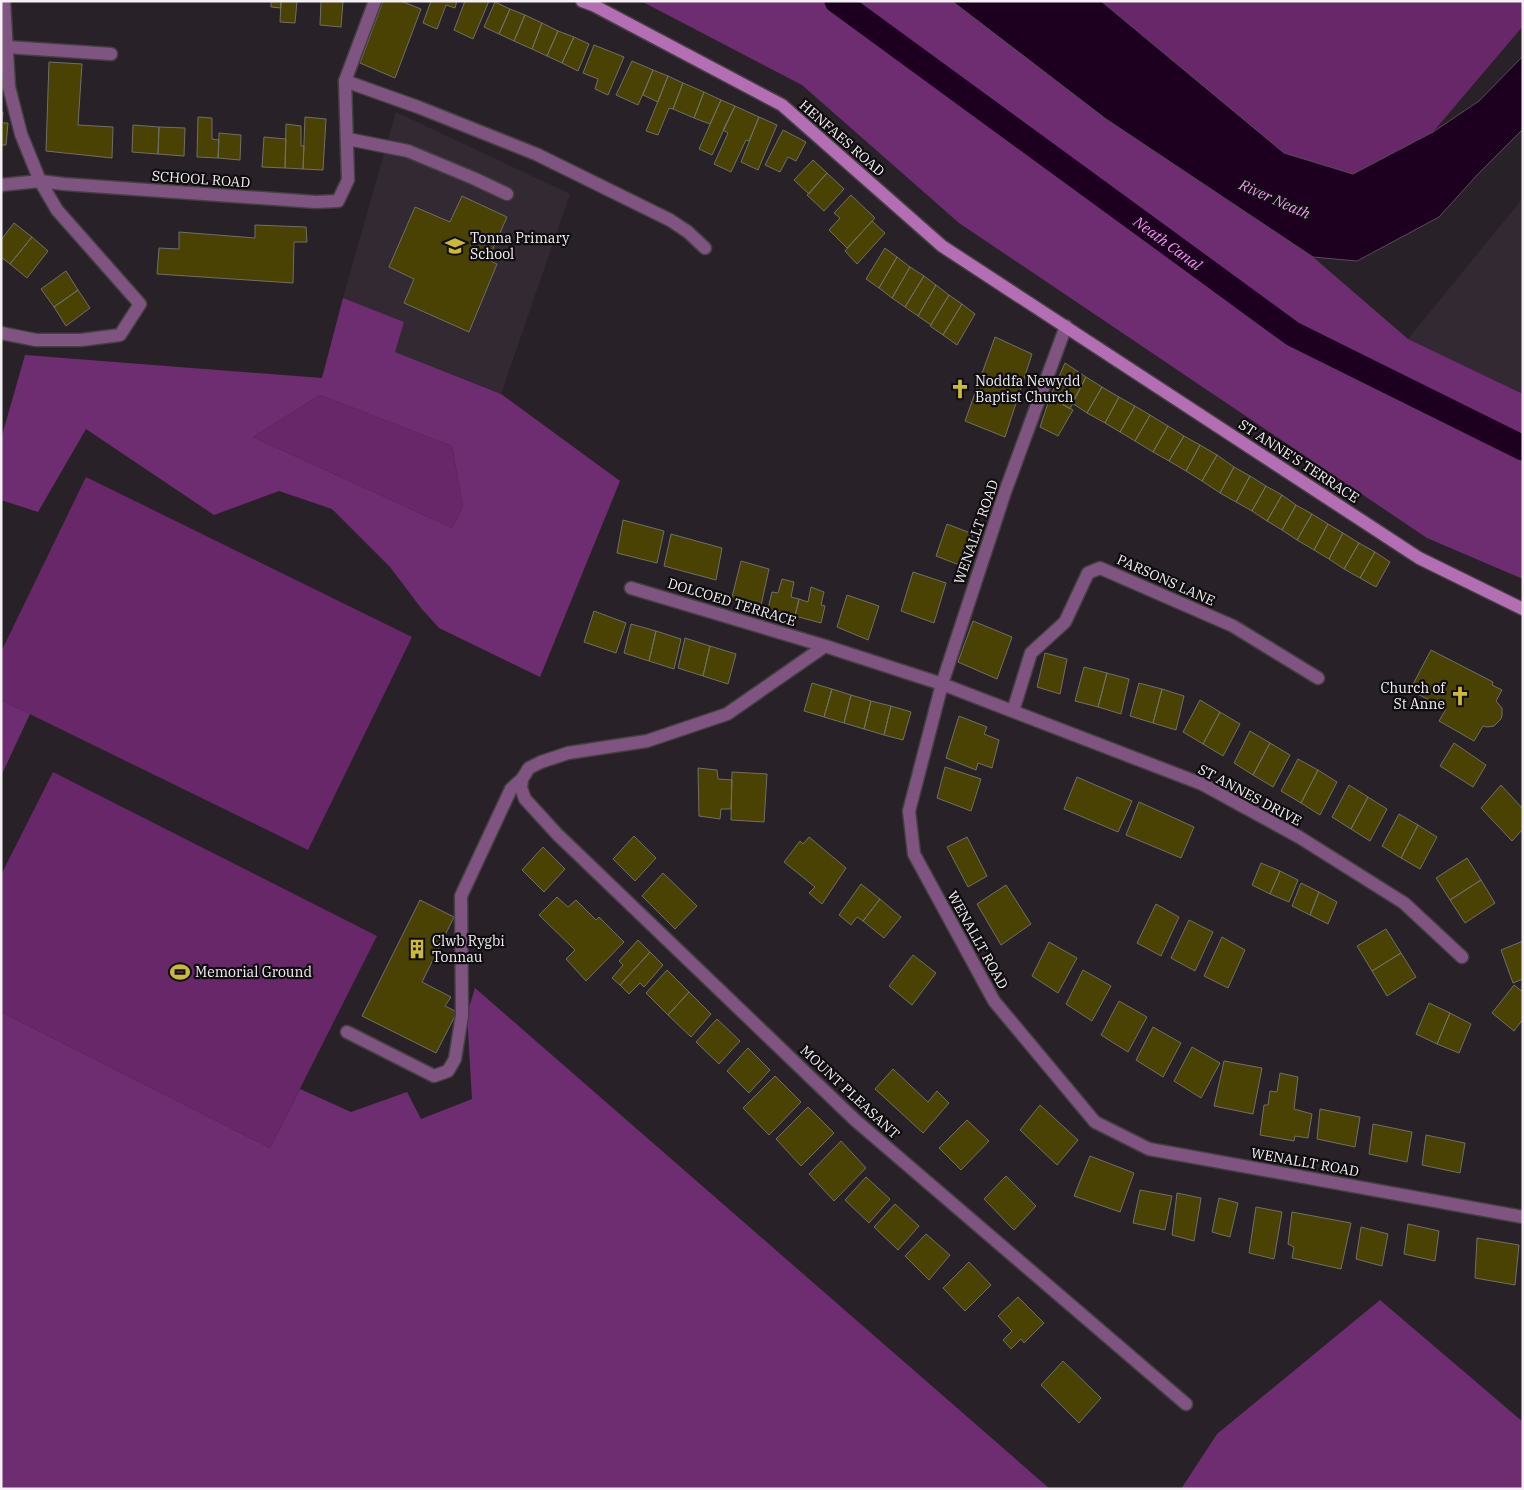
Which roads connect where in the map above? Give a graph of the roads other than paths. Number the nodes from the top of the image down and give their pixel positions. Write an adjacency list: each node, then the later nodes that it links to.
1 (4, 1): 4 (street)
2 (375, 1): 6 (street, SCHOOL ROAD)
3 (582, 1): 12 (main road, HENFAES ROAD)
4 (6, 47): 5 (street); 8 (street)
5 (111, 54)
6 (346, 81): 7 (street, SCHOOL ROAD); 11 (street)
7 (348, 139): 8 (street, SCHOOL ROAD); 10 (street)
8 (40, 181): 9 (street); 13 (street)
9 (1, 185)
10 (507, 194)
11 (705, 248)
12 (1066, 326): 15 (main road, ST ANNE'S TERRACE); 18 (street, WENALLT ROAD)
13 (1, 333)
14 (631, 588): 16 (street, DOLCOED TERRACE)
15 (1523, 609)
16 (824, 646): 18 (street, DOLCOED TERRACE); 20 (street)
17 (1318, 678): 19 (street, PARSONS LANE)
18 (942, 684): 19 (street, ST ANNES DRIVE); 23 (street, WENALLT ROAD)
19 (1013, 711): 21 (street, ST ANNES DRIVE)
20 (522, 779): 22 (street); 24 (street, MOUNT PLEASANT)
21 (1462, 957)
22 (347, 1032)
23 (1523, 1217)
24 (1186, 1404)

